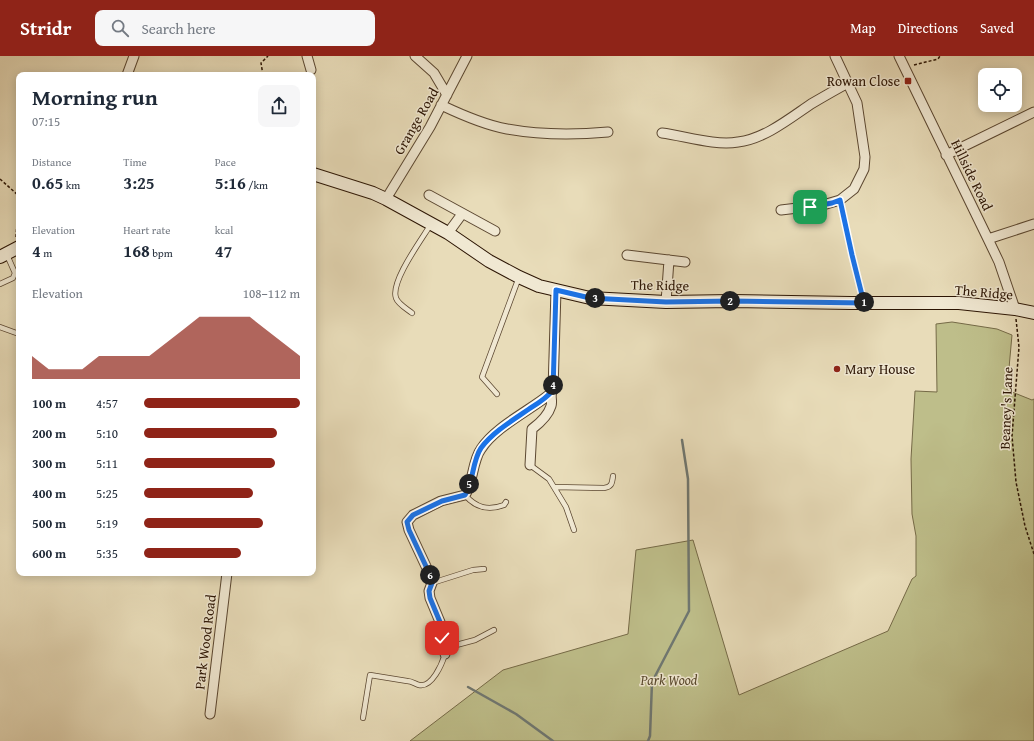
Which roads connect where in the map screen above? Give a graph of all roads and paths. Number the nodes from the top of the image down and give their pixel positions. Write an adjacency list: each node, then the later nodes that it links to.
1 (134, 56): 11 (street)
2 (268, 56): 12 (path)
3 (306, 56): 10 (street)
4 (415, 56): 14 (street)
5 (467, 56): 14 (street, Grange Road)
6 (835, 56): 13 (street)
7 (899, 56): 9 (street, Hillside Road)
8 (940, 56): 9 (path)
9 (904, 67): 19 (street, Hillside Road)
10 (311, 70)
11 (128, 72)
12 (262, 72)
13 (848, 83): 18 (street); 25 (street)
14 (447, 95): 15 (street, Grange Road)
15 (442, 105): 17 (street); 24 (street, Grange Road)
16 (1034, 112): 19 (street)
17 (608, 132)
18 (662, 133)
19 (946, 155): 33 (street, Hillside Road)
20 (316, 175): 24 (main road, The Ridge)
21 (0, 179): 22 (path)
22 (16, 193)
23 (429, 195): 27 (street)
24 (386, 199): 29 (main road, The Ridge)
25 (840, 200): 26 (street); 42 (path)
26 (781, 210)
27 (462, 214): 31 (street); 32 (street)
28 (16, 215): 34 (path)
29 (431, 224): 32 (main road, The Ridge); 44 (lane)
30 (1034, 224): 33 (street)
31 (495, 231)
32 (448, 233): 38 (main road, The Ridge)
33 (988, 239): 43 (street, Hillside Road)
34 (10, 252): 39 (lane)
35 (627, 255): 36 (street)
36 (669, 260): 37 (street); 41 (street)
37 (685, 262)
38 (519, 277): 40 (main road, The Ridge); 48 (lane)
39 (0, 284)
40 (556, 290): 41 (main road, The Ridge); 49 (street)
41 (666, 302): 42 (main road, The Ridge)
42 (864, 303): 43 (main road, The Ridge)
43 (1015, 309): 45 (main road, The Ridge); 56 (path, Beaney's Lane)
44 (412, 313)
45 (1034, 313)
46 (0, 327): 47 (lane)
47 (16, 333)
48 (497, 394)
49 (550, 394): 50 (street); 53 (street)
50 (530, 465): 52 (lane)
51 (613, 476): 52 (lane)
52 (554, 487): 55 (lane)
53 (465, 495): 54 (lane); 59 (street)
54 (506, 502)
55 (574, 530)
56 (1034, 554)
57 (484, 569): 59 (lane)
58 (227, 576): 62 (street, Park Wood Road)
59 (432, 583): 61 (street)
60 (494, 630): 61 (lane)
61 (445, 651): 63 (lane)
62 (210, 714)
63 (363, 718)

